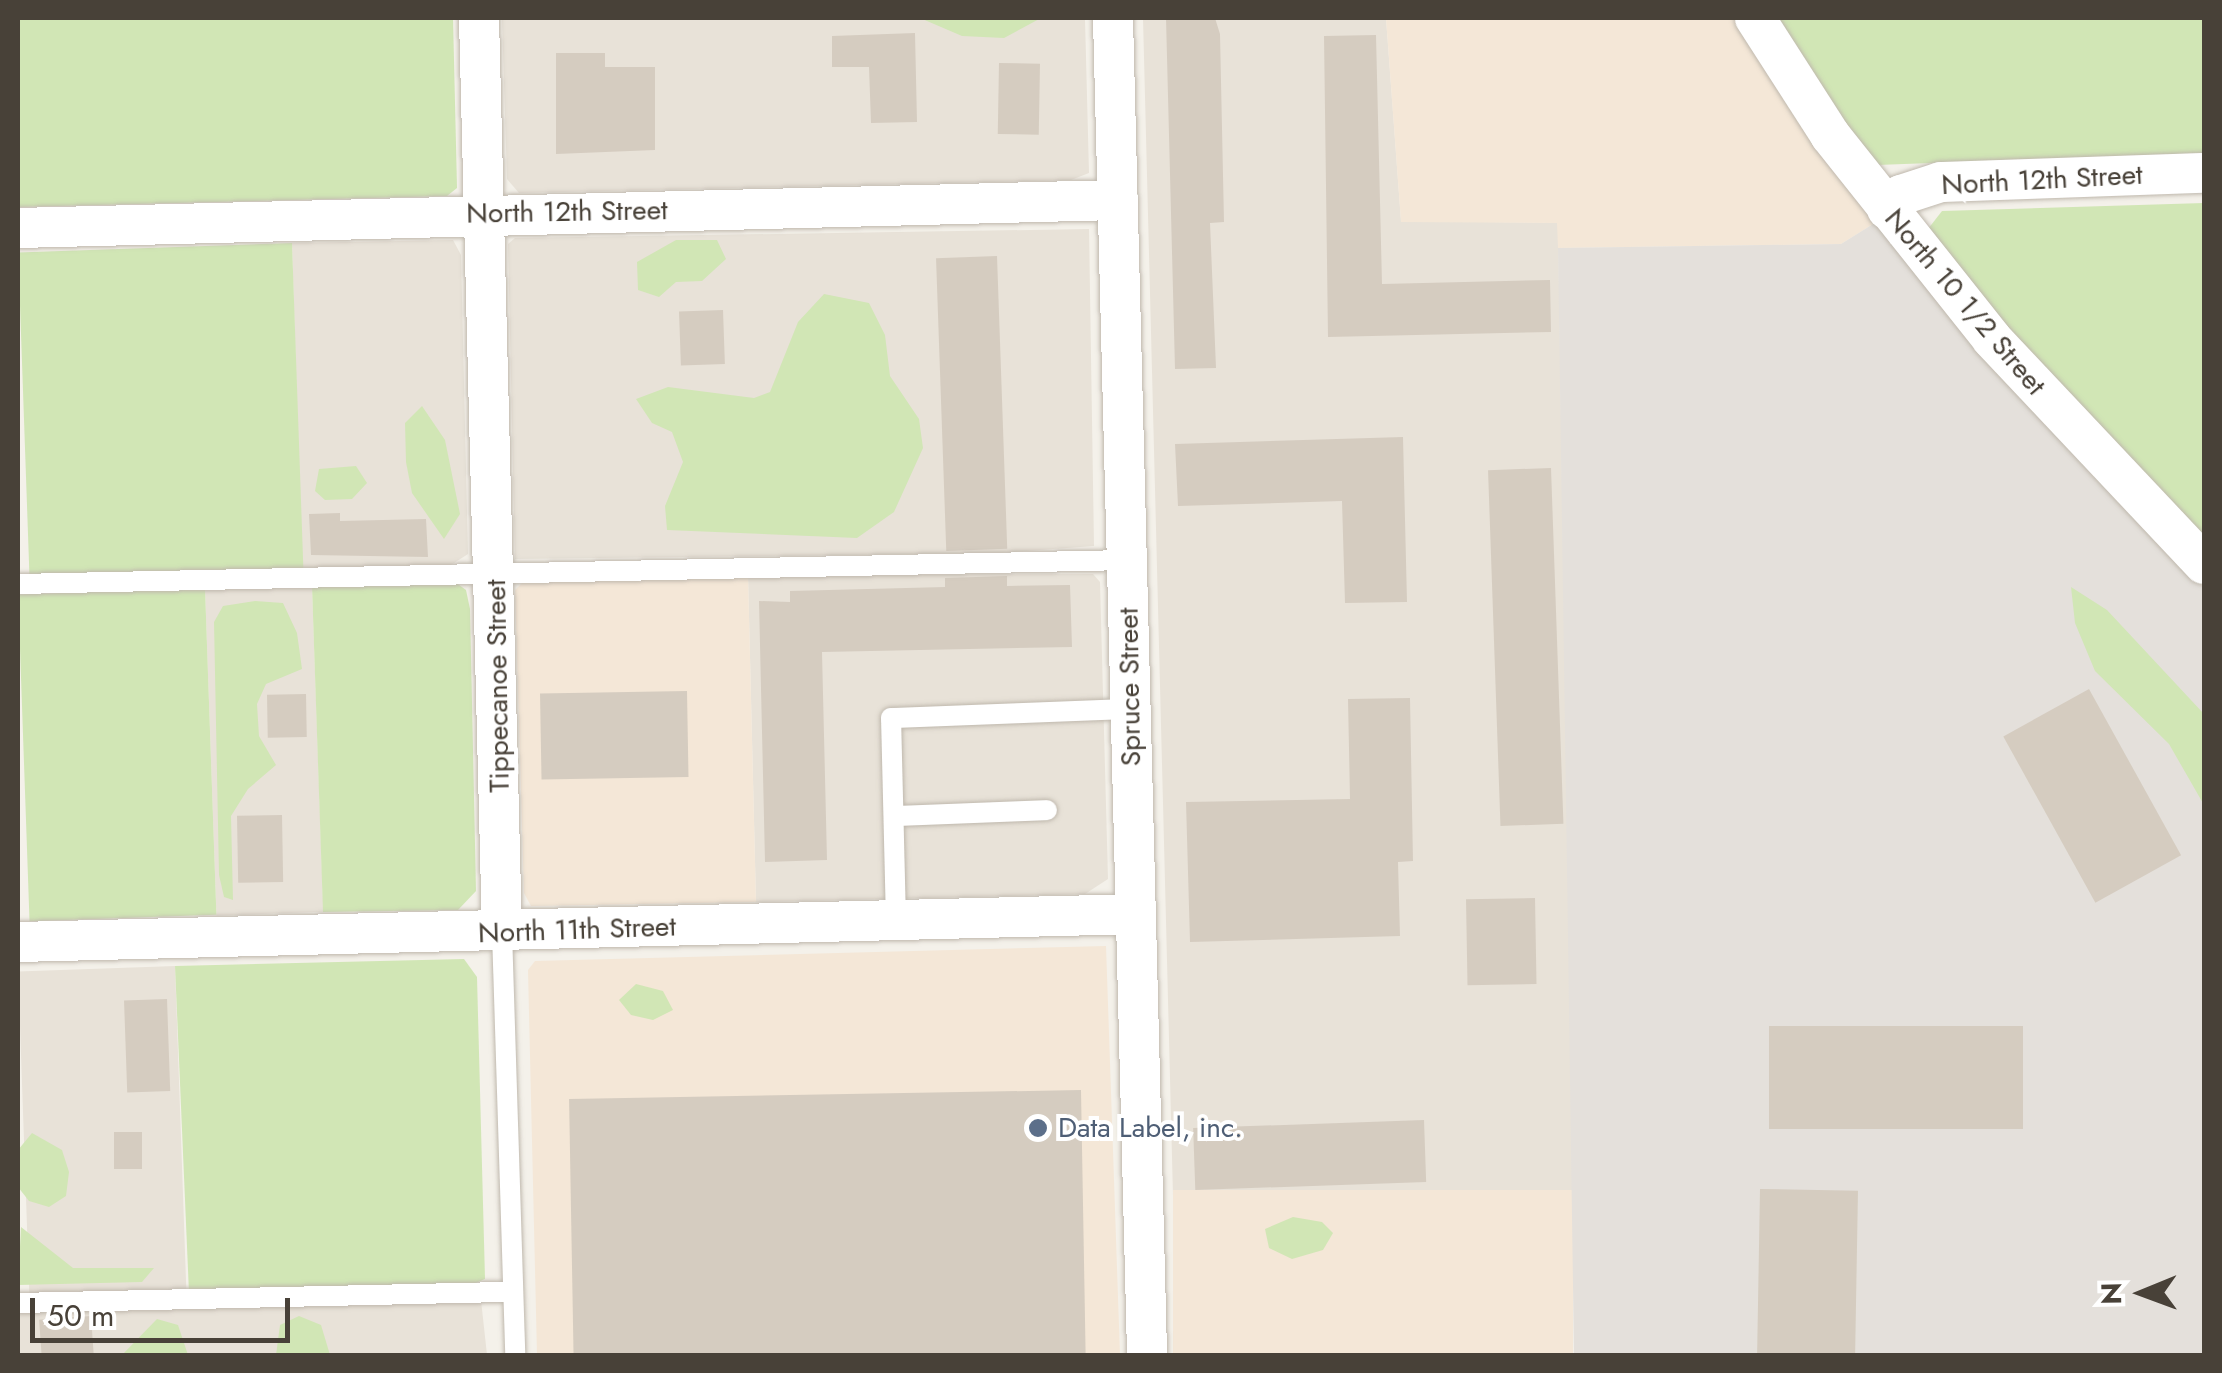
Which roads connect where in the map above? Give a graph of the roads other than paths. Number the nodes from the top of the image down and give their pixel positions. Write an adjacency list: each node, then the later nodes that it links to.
1 (479, 18): 7 (street, Tippecanoe Street)
2 (1113, 18): 5 (street, Spruce Street)
3 (1754, 18): 6 (street, North 10 1/2 Street)
4 (2204, 173): 6 (street, North 12th Street)
5 (1118, 200): 7 (street, North 12th Street); 9 (street, Spruce Street)
6 (1887, 209): 10 (street, North 10 1/2 Street)
7 (484, 214): 8 (street, North 12th Street); 11 (street, Tippecanoe Street)
8 (18, 228)
9 (1127, 560): 11 (lane); 13 (street, Spruce Street)
10 (2204, 564)
11 (496, 575): 12 (lane); 18 (street, Tippecanoe Street)
12 (18, 584)
13 (1130, 709): 15 (lane); 16 (street, Spruce Street)
14 (1047, 810): 15 (lane)
15 (894, 816): 17 (lane)
16 (1136, 914): 17 (street, North 11th Street); 23 (street, Spruce Street)
17 (896, 920): 18 (street, North 11th Street)
18 (502, 932): 19 (street, North 11th Street); 20 (lane, Tippecanoe Street)
19 (18, 942)
20 (513, 1292): 21 (lane); 22 (lane, Tippecanoe Street)
21 (18, 1303)
22 (515, 1356)
23 (1147, 1356)

